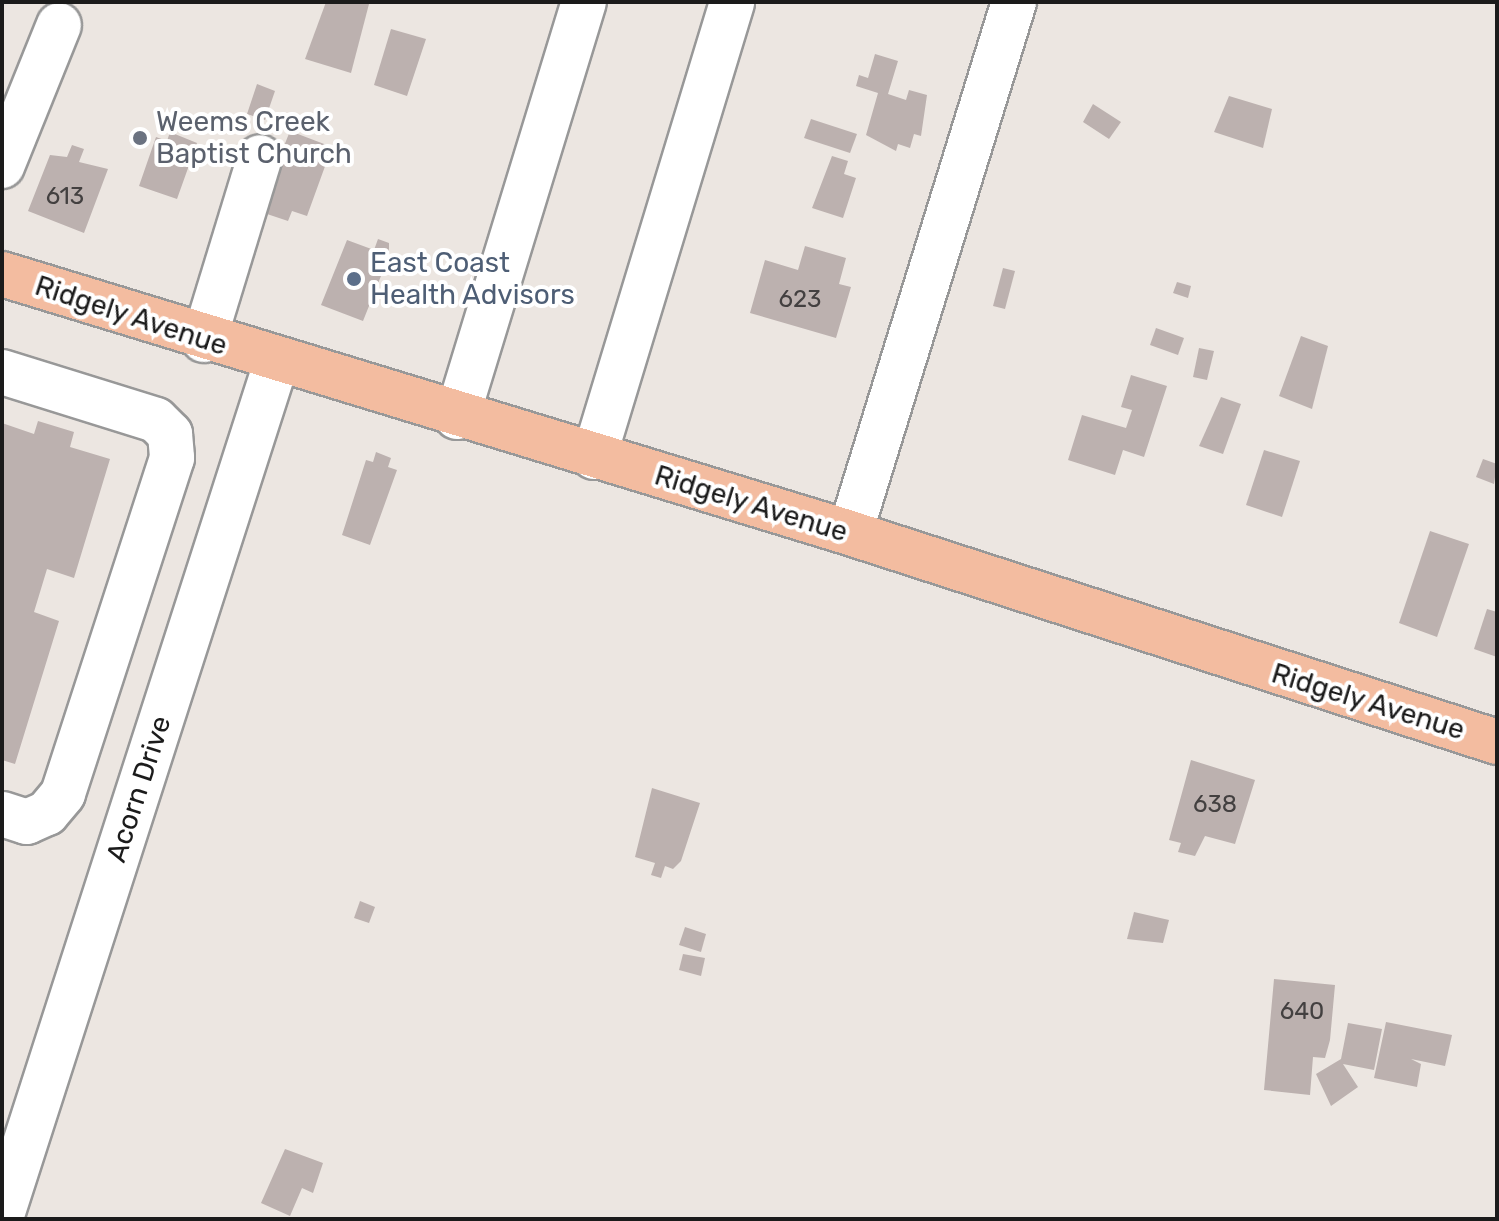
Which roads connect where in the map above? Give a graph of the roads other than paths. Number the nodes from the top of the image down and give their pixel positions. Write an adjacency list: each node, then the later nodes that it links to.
1 (584, 2): 11 (street)
2 (732, 2): 12 (street)
3 (1014, 2): 13 (street)
4 (59, 25): 6 (street)
5 (260, 157): 8 (street)
6 (2, 166)
7 (2, 274): 8 (main road, Ridgely Avenue)
8 (204, 340): 9 (main road, Ridgely Avenue)
9 (276, 363): 11 (main road, Ridgely Avenue); 16 (street, Acorn Drive)
10 (2, 372): 15 (street)
11 (457, 417): 12 (main road, Ridgely Avenue)
12 (594, 457): 13 (main road, Ridgely Avenue)
13 (850, 533): 14 (main road, Ridgely Avenue)
14 (1497, 742)
15 (2, 814)
16 (2, 1215)

